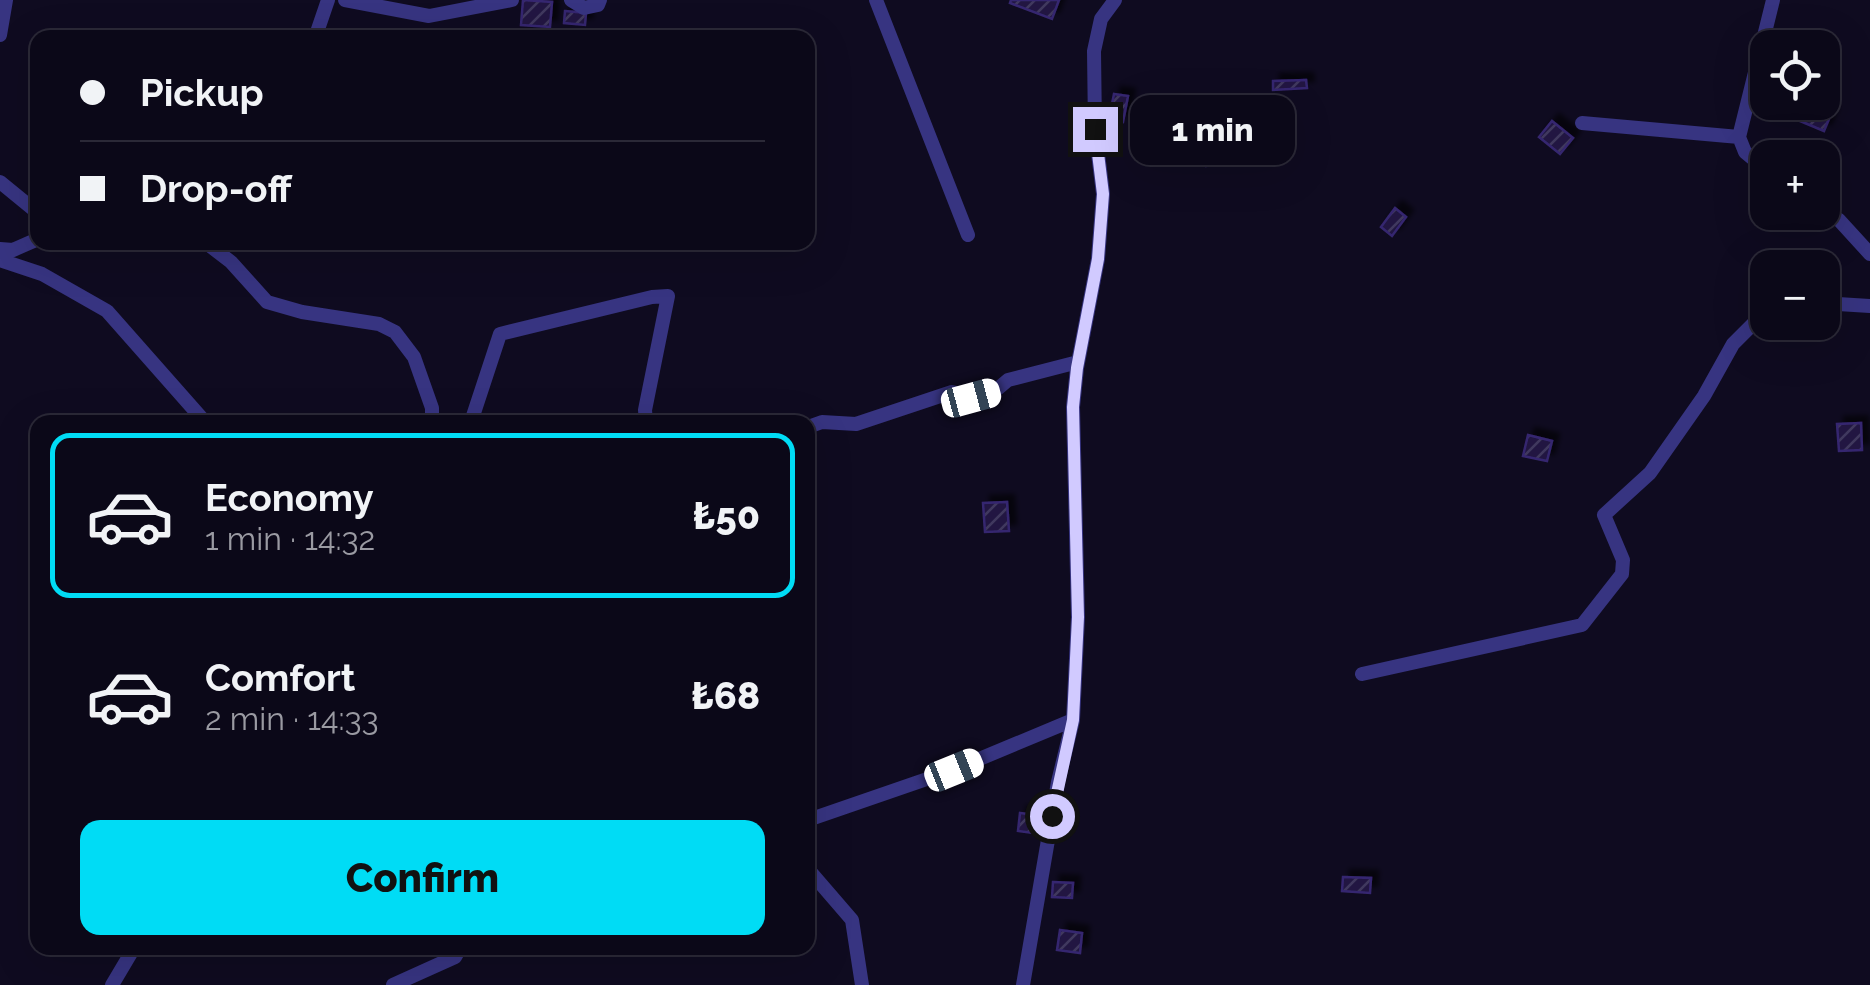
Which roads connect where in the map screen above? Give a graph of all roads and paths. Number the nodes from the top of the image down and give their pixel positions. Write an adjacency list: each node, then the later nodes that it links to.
1 (6, 0): 11 (street)
2 (328, 0): 10 (street)
3 (345, 0): 4 (street)
4 (512, 0)
5 (571, 0): 6 (street)
6 (600, 0)
7 (876, 0): 18 (street)
8 (1115, 0): 27 (street)
9 (1773, 0): 13 (street)
10 (318, 30)
11 (0, 36)
12 (1582, 123): 13 (street)
13 (1738, 137): 14 (street)
14 (1750, 155)
15 (0, 182): 16 (street)
16 (30, 206)
17 (1840, 221): 22 (street)
18 (968, 235)
19 (30, 243): 20 (street)
20 (0, 249)
21 (216, 250): 29 (street)
22 (1870, 254)
23 (0, 260): 28 (street)
24 (1840, 304): 25 (street)
25 (1870, 306)
26 (1750, 328): 33 (street)
27 (1078, 362): 32 (street); 34 (street)
28 (199, 415)
29 (432, 415)
30 (473, 415): 31 (street)
31 (645, 415)
32 (815, 424)
33 (1362, 674)
34 (1073, 720): 35 (street); 42 (street)
35 (815, 818)
36 (815, 877): 41 (street)
37 (130, 955): 39 (street)
38 (455, 955): 40 (street)
39 (112, 985)
40 (394, 985)
41 (862, 985)
42 (1024, 985)

